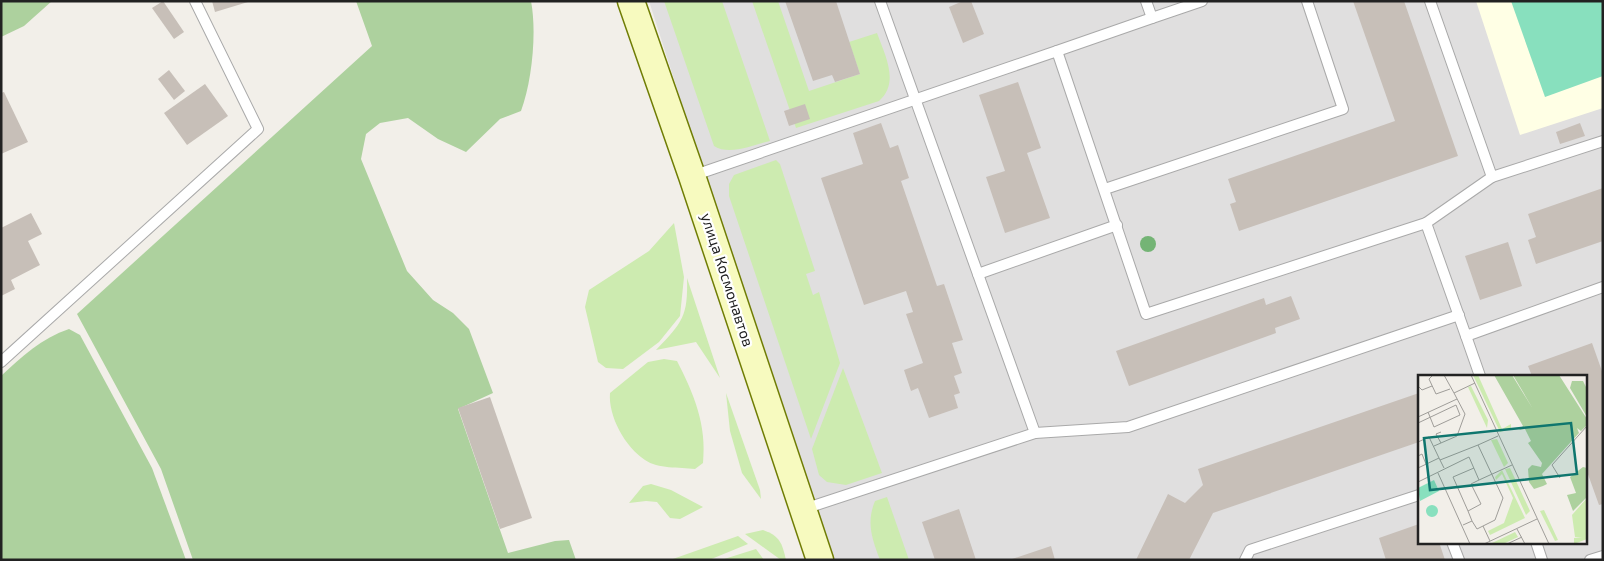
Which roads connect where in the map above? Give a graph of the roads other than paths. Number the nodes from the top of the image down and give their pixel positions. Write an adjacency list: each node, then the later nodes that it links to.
1 (195, 1): 21 (lane)
2 (631, 1): 12 (main road, улица Космонавтов)
3 (880, 1): 10 (lane)
4 (1146, 1): 8 (lane)
5 (1202, 1): 8 (lane)
6 (1307, 1): 14 (lane)
7 (1430, 1): 13 (lane)
8 (1152, 18): 9 (lane)
9 (1057, 51): 10 (lane); 14 (lane)
10 (916, 100): 12 (lane); 17 (lane)
11 (1603, 141): 13 (lane)
12 (692, 176): 25 (main road, улица Космонавтов)
13 (1492, 177): 15 (lane)
14 (1105, 189): 16 (lane)
15 (1426, 223): 16 (lane); 19 (lane)
16 (1117, 225): 17 (lane)
17 (978, 274): 23 (lane)
18 (1603, 288): 20 (lane)
19 (1459, 315): 20 (lane); 23 (lane)
20 (1466, 336): 22 (lane)
21 (1, 362)
22 (1480, 375)
23 (1034, 433): 25 (lane)
24 (1418, 495): 30 (lane)
25 (804, 509): 29 (main road, улица Космонавтов)
26 (1453, 544): 31 (lane)
27 (1537, 544): 32 (lane)
28 (1603, 556): 33 (lane)
29 (820, 560)
30 (1245, 560)
31 (1459, 560)
32 (1542, 560)
33 (1590, 560)

